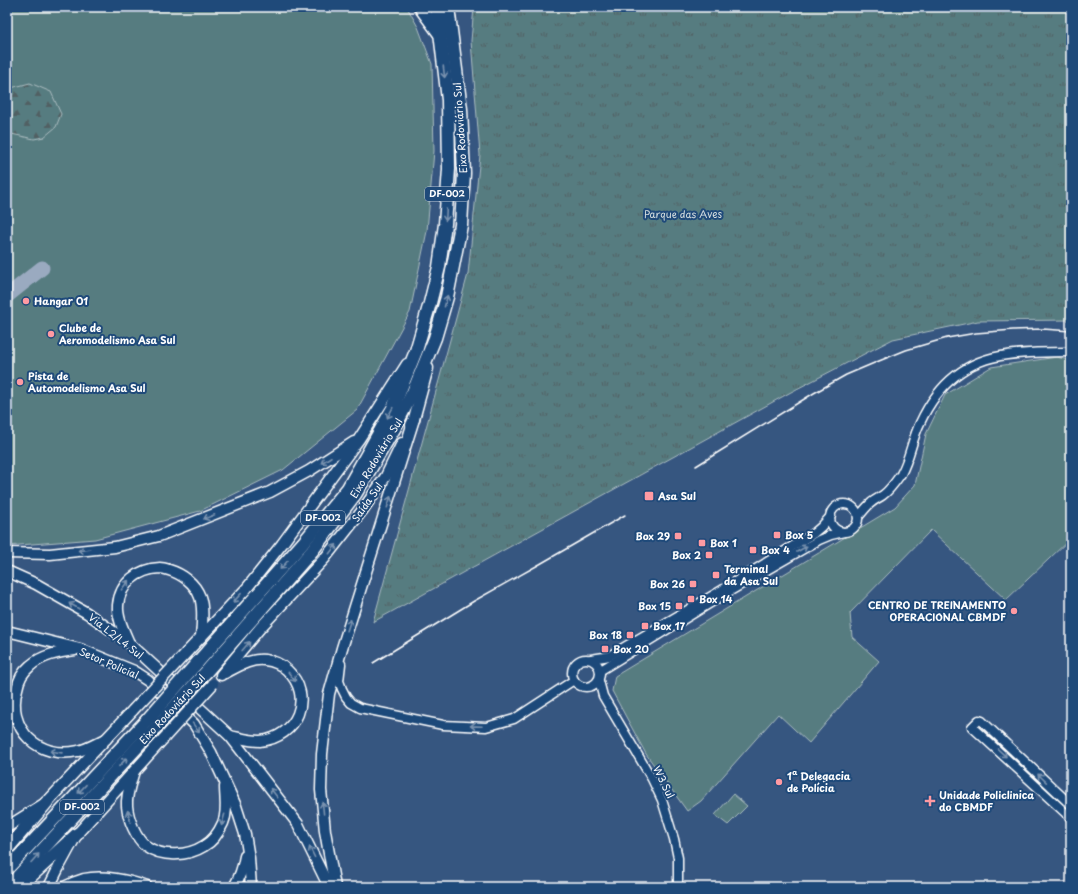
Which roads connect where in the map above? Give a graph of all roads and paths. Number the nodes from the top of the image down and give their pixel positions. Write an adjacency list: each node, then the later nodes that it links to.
1 (420, 7): 6 (highway)
2 (437, 7): 6 (highway, Eixo Rodoviário Sul / DF-002)
3 (448, 7): 5 (highway, Eixo Rodoviário Sul / DF-002)
4 (452, 7): 5 (highway)
5 (452, 29): 7 (highway, Eixo Rodoviário Sul / DF-002, one-way to 5)
6 (439, 33): 8 (highway, Eixo Rodoviário Sul / DF-002, one-way to 8)
7 (435, 338): 10 (main road, Saída Sul); 33 (highway, Eixo Rodoviário Sul / DF-002, bridge)
8 (416, 351): 11 (main road); 33 (highway, Eixo Rodoviário Sul / DF-002, one-way to 33, bridge)
9 (1071, 352): 12 (street)
10 (414, 419): 24 (main road, one-way to 10); 28 (main road, Saída Sul, one-way to 10)
11 (359, 439): 17 (main road, one-way to 17); 22 (main road, one-way to 22)
12 (871, 503): 13 (street); 15 (street)
13 (852, 507): 14 (street); 15 (street)
14 (831, 516): 16 (street); 26 (street)
15 (858, 517): 16 (street)
16 (844, 532): 27 (street, one-way to 16)
17 (7, 553)
18 (7, 571): 23 (main road, Via L2/L4 Sul, one-way to 18)
19 (7, 631): 20 (main road, Setor Policial)
20 (18, 634): 21 (main road); 25 (main road, Setor Policial)
21 (7, 635)
22 (201, 637): 23 (main road, one-way to 22); 37 (main road, bridge)
23 (129, 643): 35 (main road, Via L2/L4 Sul)
24 (342, 648): 29 (street, one-way to 24); 49 (main road, one-way to 24)
25 (80, 649): 37 (main road, one-way to 25); 39 (main road, Setor Policial, one-way to 39)
26 (591, 659): 27 (street); 29 (street)
27 (600, 670): 30 (street)
28 (221, 676): 35 (main road, one-way to 35); 38 (main road, bridge)
29 (574, 680): 31 (street)
30 (599, 681): 31 (street); 32 (street, W3 Sul)
31 (589, 687): 32 (street, W3 Sul)
32 (603, 696): 57 (street, W3 Sul)
33 (151, 723): 48 (highway, Eixo Rodoviário Sul / DF-002, one-way to 48); 50 (highway, Eixo Rodoviário Sul / DF-002, one-way to 33)
34 (992, 731): 36 (street); 36 (street); 41 (street, one-way to 34)
35 (230, 736): 49 (main road, Via L2/L4 Sul, one-way to 35)
36 (984, 738): 42 (street, one-way to 42)
37 (106, 739): 40 (main road)
38 (134, 771): 39 (main road, one-way to 38); 45 (main road)
39 (225, 782): 46 (main road, Setor Policial)
40 (47, 802): 44 (main road); 47 (highway)
41 (1069, 803): 42 (street)
42 (1062, 809): 43 (street)
43 (1071, 818)
44 (10, 825)
45 (77, 834): 51 (highway); 52 (main road, bridge)
46 (245, 834): 55 (main road); 56 (main road)
47 (7, 849)
48 (7, 869)
49 (331, 883)
50 (8, 887)
51 (19, 887)
52 (49, 887)
53 (64, 887): 54 (main road)
54 (147, 887)
55 (234, 887)
56 (251, 887)
57 (678, 887)

